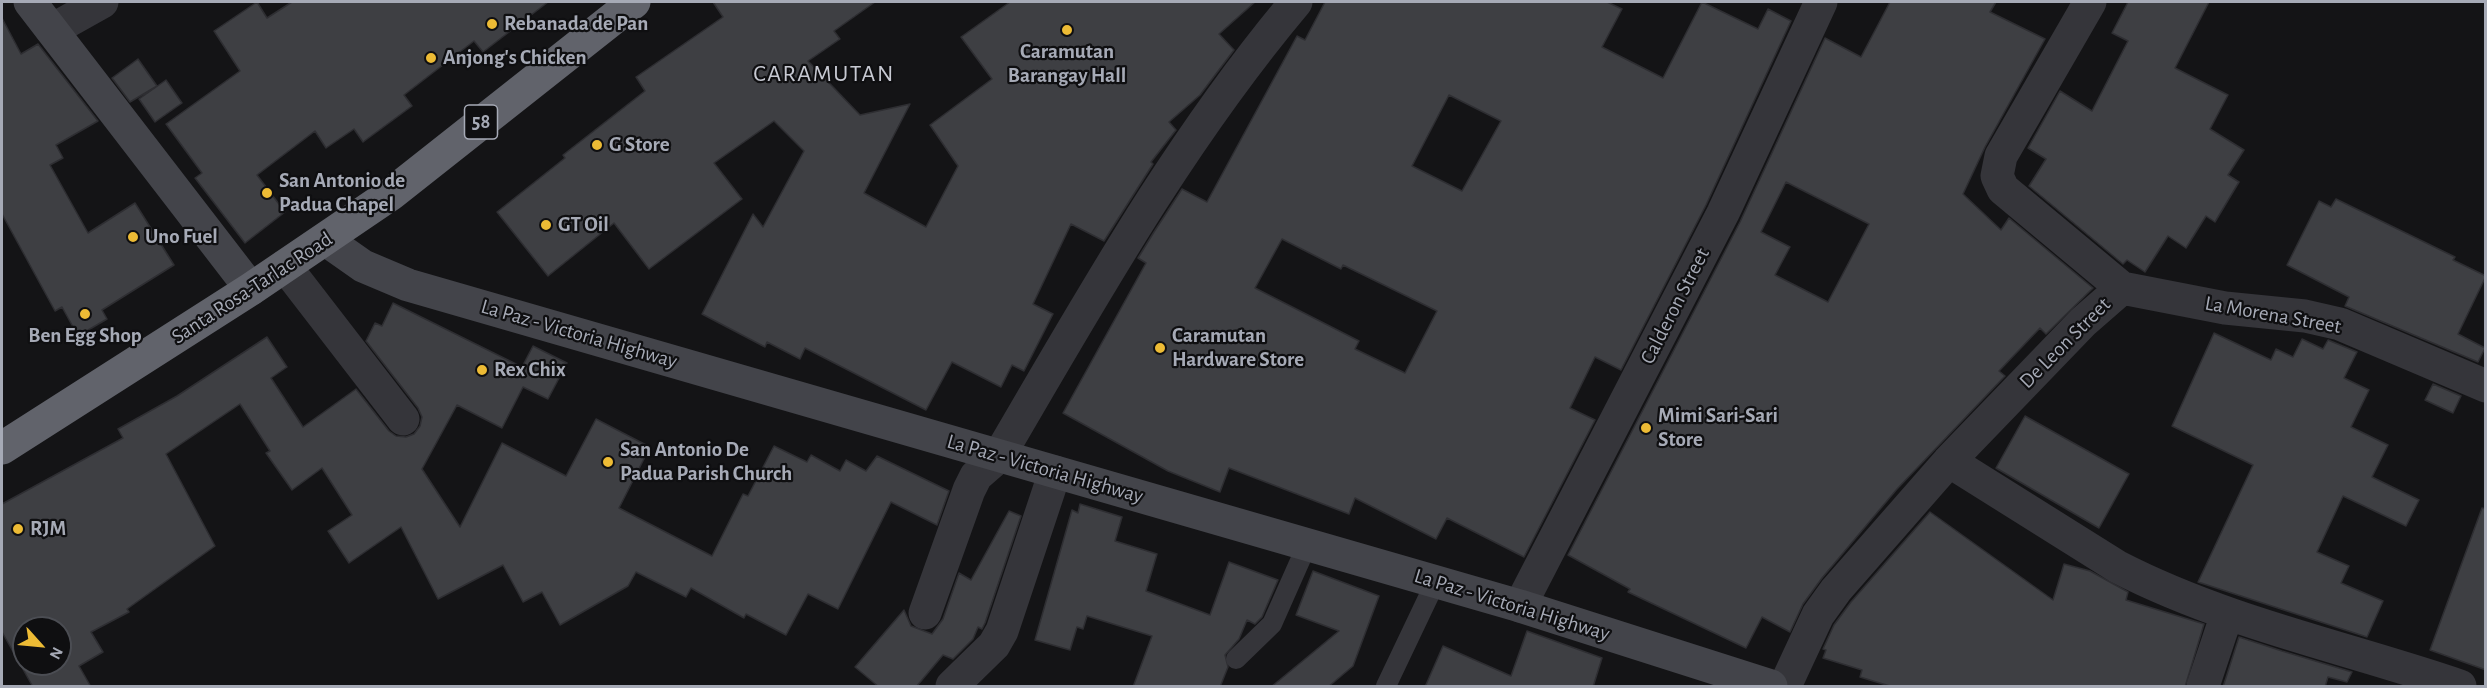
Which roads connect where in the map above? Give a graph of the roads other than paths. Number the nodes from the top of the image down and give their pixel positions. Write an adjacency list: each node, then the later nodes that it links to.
1 (30, 2): 7 (main road)
2 (102, 2): 7 (street)
3 (634, 2): 8 (highway, Santa Rosa-Tarlac Road / 58)
4 (1296, 2): 15 (street)
5 (1821, 2): 20 (street, Calderon Street)
6 (2090, 2): 10 (street, De Leon Street)
7 (52, 30): 11 (main road)
8 (326, 240): 9 (highway, Santa Rosa-Tarlac Road / 58); 15 (main road, La Paz - Victoria Highway)
9 (285, 266): 11 (highway, Santa Rosa-Tarlac Road / 58); 13 (street)
10 (2122, 288): 12 (street, La Morena Street); 16 (street, De Leon Street)
11 (251, 289): 14 (highway, Santa Rosa-Tarlac Road / 58)
12 (2486, 386)
13 (403, 419)
14 (2, 448)
15 (999, 456): 17 (main road, La Paz - Victoria Highway); 21 (street)
16 (1949, 461): 22 (street); 27 (street, De Leon Street)
17 (1055, 472): 18 (main road, La Paz - Victoria Highway); 24 (street)
18 (1307, 544): 19 (main road, La Paz - Victoria Highway); 23 (lane)
19 (1436, 581): 20 (main road, La Paz - Victoria Highway); 25 (lane)
20 (1520, 606): 26 (main road, La Paz - Victoria Highway)
21 (925, 613)
22 (2226, 614): 28 (street); 29 (street)
23 (1236, 659)
24 (952, 687)
25 (1386, 687)
26 (1771, 687)
27 (1785, 687)
28 (2203, 687)
29 (2460, 687)

